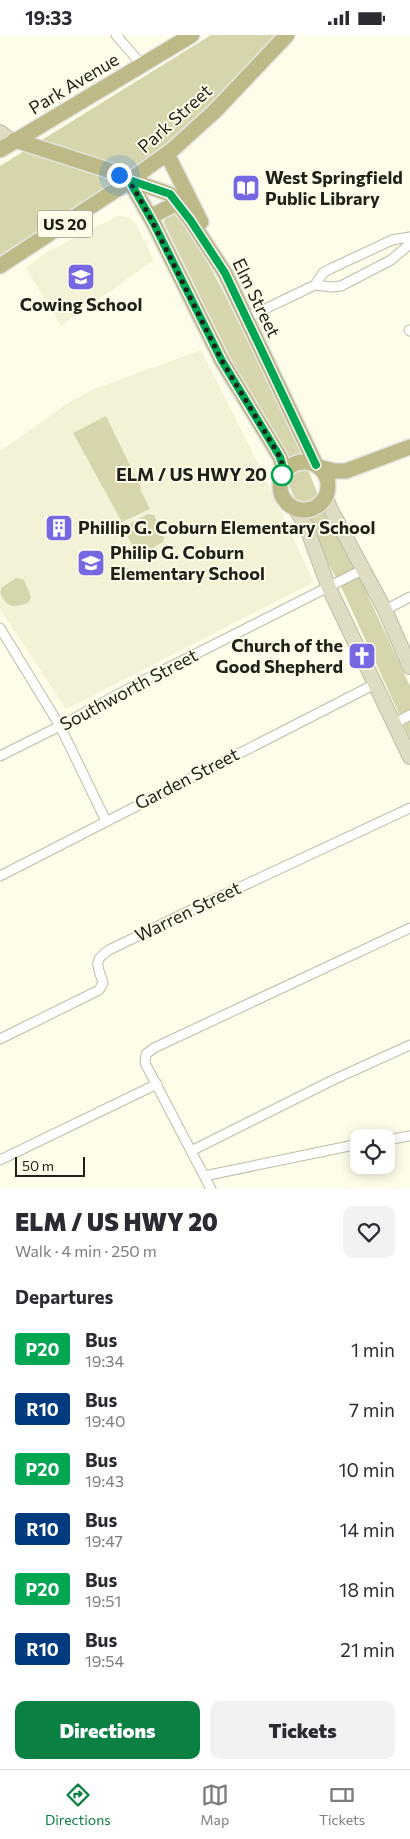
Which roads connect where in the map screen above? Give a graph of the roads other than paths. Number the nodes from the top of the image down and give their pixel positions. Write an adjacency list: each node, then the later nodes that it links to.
1 (116, 35): 4 (street)
2 (192, 35): 4 (main road, Park Avenue)
3 (287, 35): 8 (main road, Park Street)
4 (142, 65): 6 (main road, Park Avenue)
5 (0, 132): 6 (main road)
6 (16, 141): 7 (main road, Park Avenue); 9 (main road, Elm Street)
7 (0, 150)
8 (167, 154): 9 (main road, Park Street); 15 (main road)
9 (129, 180): 10 (main road, Elm Street); 11 (main road); 14 (main road, Park Street / US 20)
10 (177, 203): 11 (main road); 15 (main road, Elm Street)
11 (150, 217): 21 (main road)
12 (410, 237): 16 (street)
13 (410, 244): 16 (street)
14 (0, 266)
15 (225, 273): 17 (main road, Elm Street)
16 (315, 285): 17 (street)
17 (246, 318): 19 (main road, Elm Street)
18 (410, 447): 20 (main road)
19 (318, 466): 20 (main road); 21 (main road); 22 (main road)
20 (346, 471): 22 (main road)
21 (282, 475): 23 (main road)
22 (328, 489): 23 (main road); 24 (main road)
23 (293, 507): 25 (main road)
24 (364, 569): 25 (street, Southworth Street); 27 (main road)
25 (329, 588): 30 (main road); 33 (street, Southworth Street)
26 (410, 597): 27 (street)
27 (386, 610): 29 (main road)
28 (0, 628): 33 (street)
29 (410, 667)
30 (375, 684): 32 (main road); 37 (street, Garden Street)
31 (410, 715): 32 (street)
32 (394, 725): 35 (main road)
33 (60, 726): 34 (street, Southworth Street); 37 (street)
34 (0, 756)
35 (410, 757)
36 (410, 808): 40 (street, Warren Street)
37 (106, 821): 38 (street, Garden Street)
38 (0, 876)
39 (410, 928): 42 (street)
40 (0, 1039)
41 (410, 1045): 46 (street)
42 (157, 1084): 46 (street); 47 (street)
43 (410, 1136): 44 (street)
44 (395, 1138)
45 (350, 1146): 48 (street)
46 (191, 1151): 48 (street)
47 (0, 1160)
48 (204, 1176): 49 (street)
49 (210, 1189)

